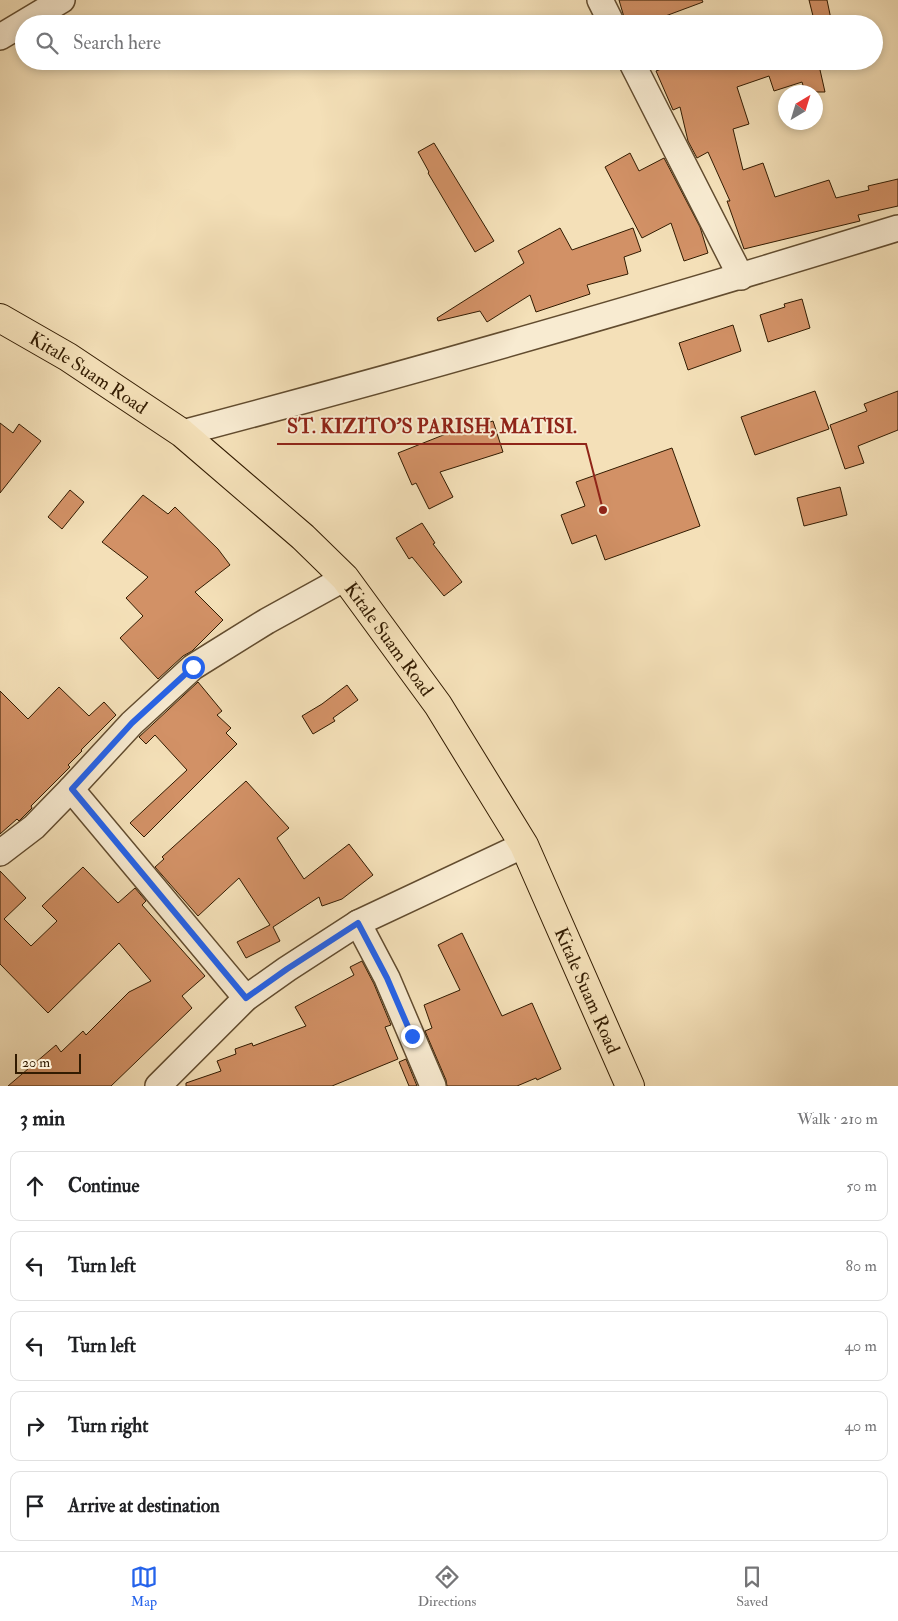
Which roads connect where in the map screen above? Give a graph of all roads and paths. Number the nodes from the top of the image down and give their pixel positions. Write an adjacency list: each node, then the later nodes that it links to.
1 (62, 0): 3 (street)
2 (600, 0): 4 (street)
3 (37, 15)
4 (608, 15)
5 (15, 28): 6 (street)
6 (0, 37)
7 (636, 70): 9 (street)
8 (898, 228): 9 (street)
9 (741, 277): 11 (street)
10 (0, 318): 11 (highway, Kitale Suam Road)
11 (182, 433): 12 (highway, Kitale Suam Road)
12 (344, 578): 13 (street); 14 (highway, Kitale Suam Road)
13 (72, 789): 15 (street); 17 (street)
14 (524, 844): 16 (street); 20 (highway, Kitale Suam Road)
15 (0, 853)
16 (358, 923): 17 (street); 19 (street)
17 (246, 998): 18 (street)
18 (158, 1086)
19 (434, 1086)
20 (630, 1086)

